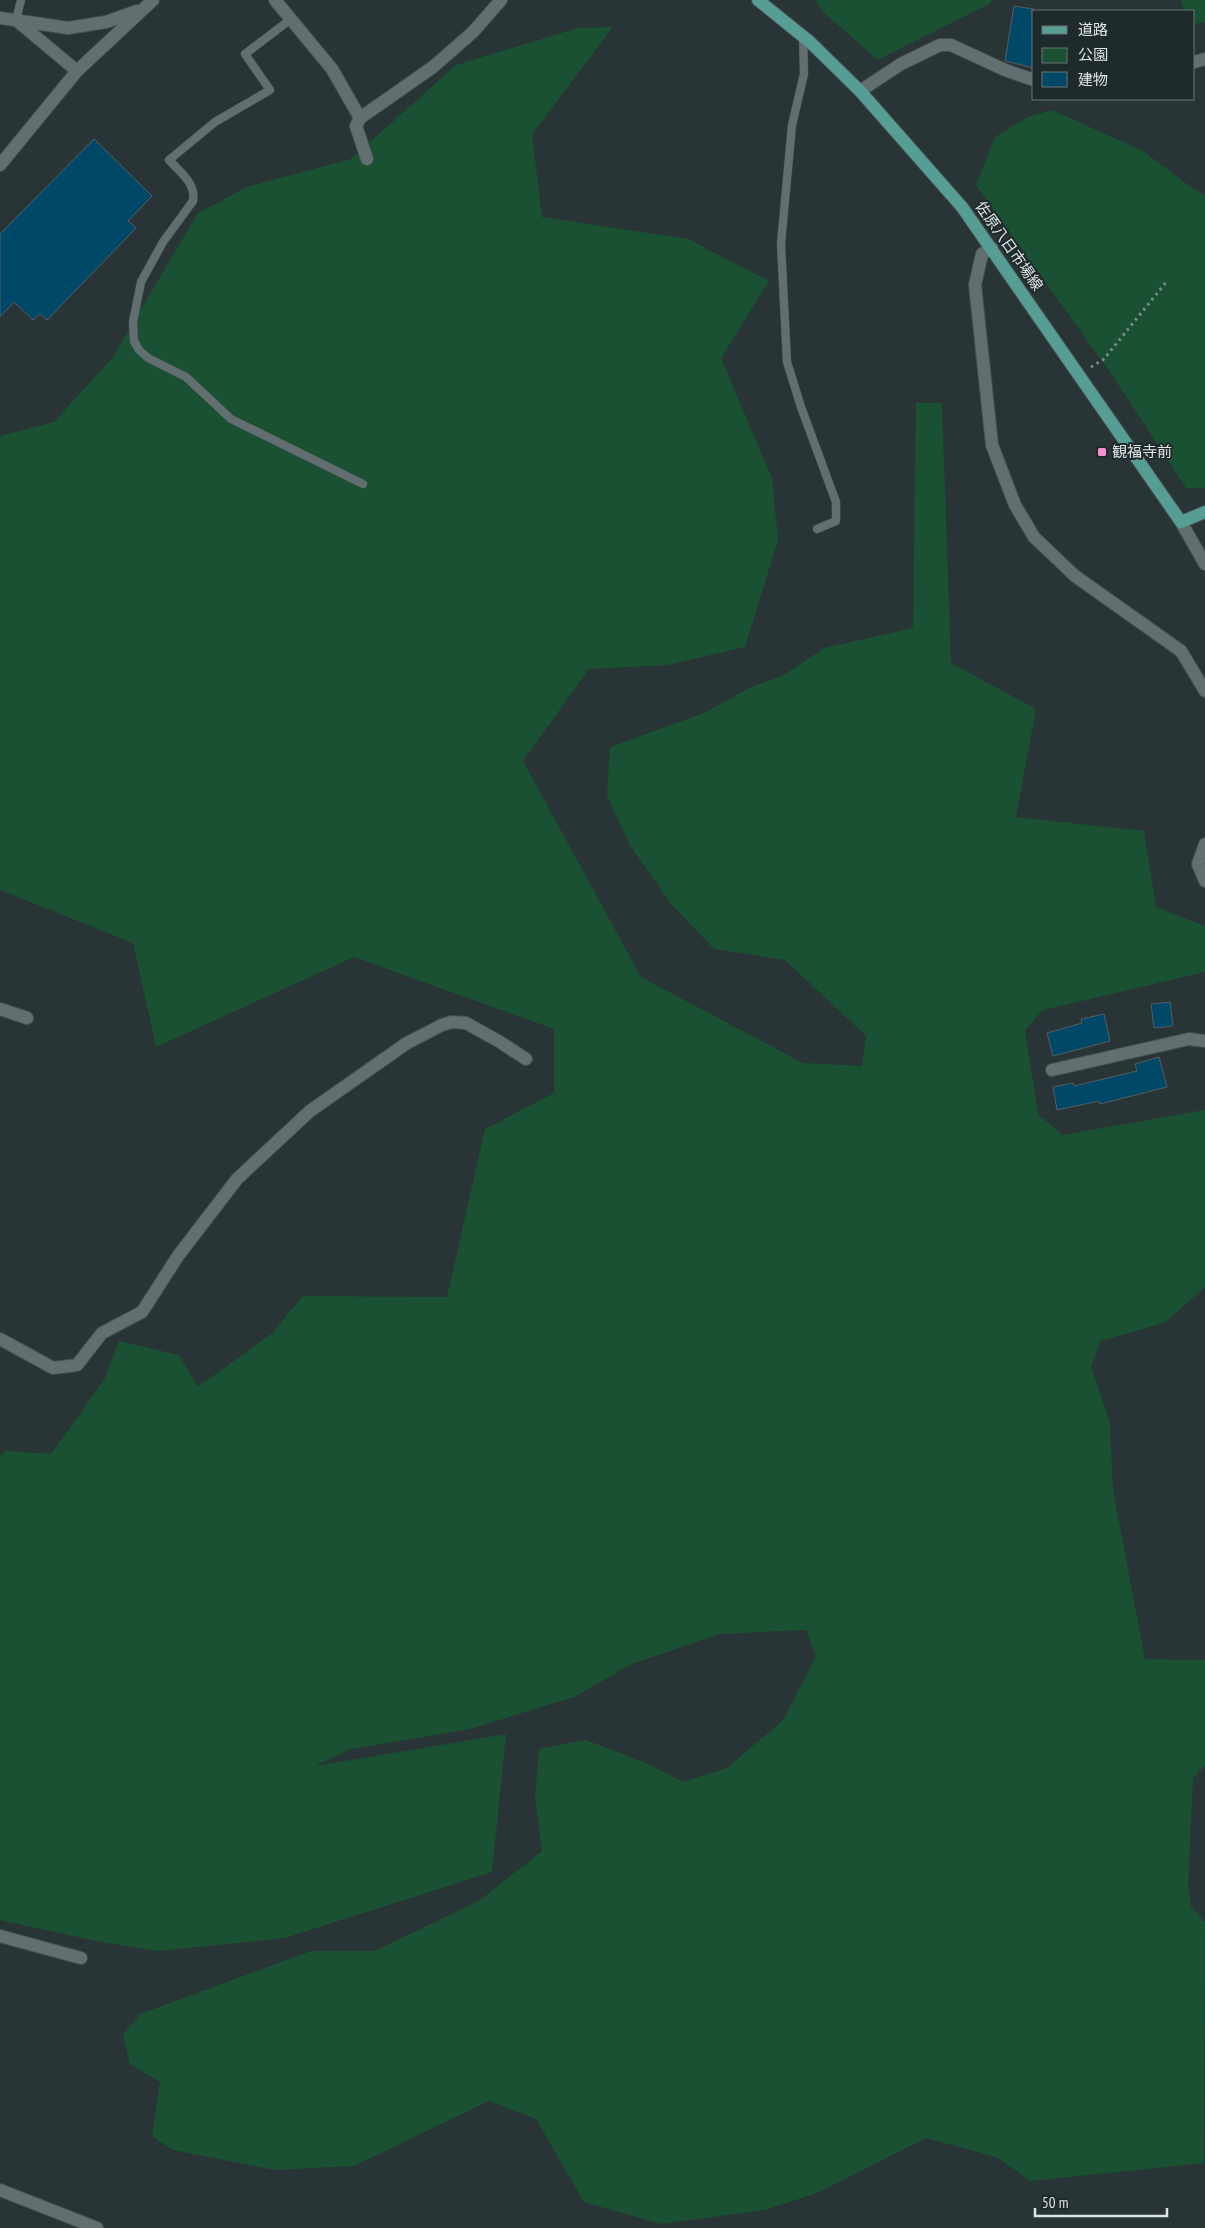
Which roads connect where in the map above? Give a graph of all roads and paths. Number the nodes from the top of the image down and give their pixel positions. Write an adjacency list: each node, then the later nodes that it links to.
1 (21, 0): 9 (lane)
2 (153, 0): 6 (street)
3 (275, 0): 8 (street)
4 (502, 0): 14 (street)
5 (758, 0): 10 (main road, 佐原八日市場線)
6 (142, 10): 9 (street); 11 (street)
7 (0, 18): 9 (street)
8 (291, 19): 14 (street); 20 (lane)
9 (16, 20): 11 (street)
10 (803, 37): 13 (main road, 佐原八日市場線); 23 (lane)
11 (77, 71): 16 (street)
12 (1032, 79): 13 (street)
13 (860, 91): 17 (main road, 佐原八日市場線)
14 (360, 118): 15 (street)
15 (367, 159)
16 (0, 165)
17 (992, 248): 22 (main road, 佐原八日市場線); 25 (street)
18 (1167, 281): 19 (path)
19 (1104, 359)
20 (363, 484)
21 (1205, 512): 22 (main road)
22 (1182, 522): 24 (street)
23 (817, 529)
24 (1205, 564)
25 (1205, 691)
26 (1205, 844): 27 (street)
27 (1205, 881)
28 (0, 1009): 29 (street)
29 (27, 1018)
30 (1205, 1041): 32 (street)
31 (526, 1060): 33 (street)
32 (1052, 1070)
33 (0, 1339)
34 (0, 1936): 35 (street)
35 (81, 1958)
36 (0, 2190): 37 (street)
37 (97, 2228)

